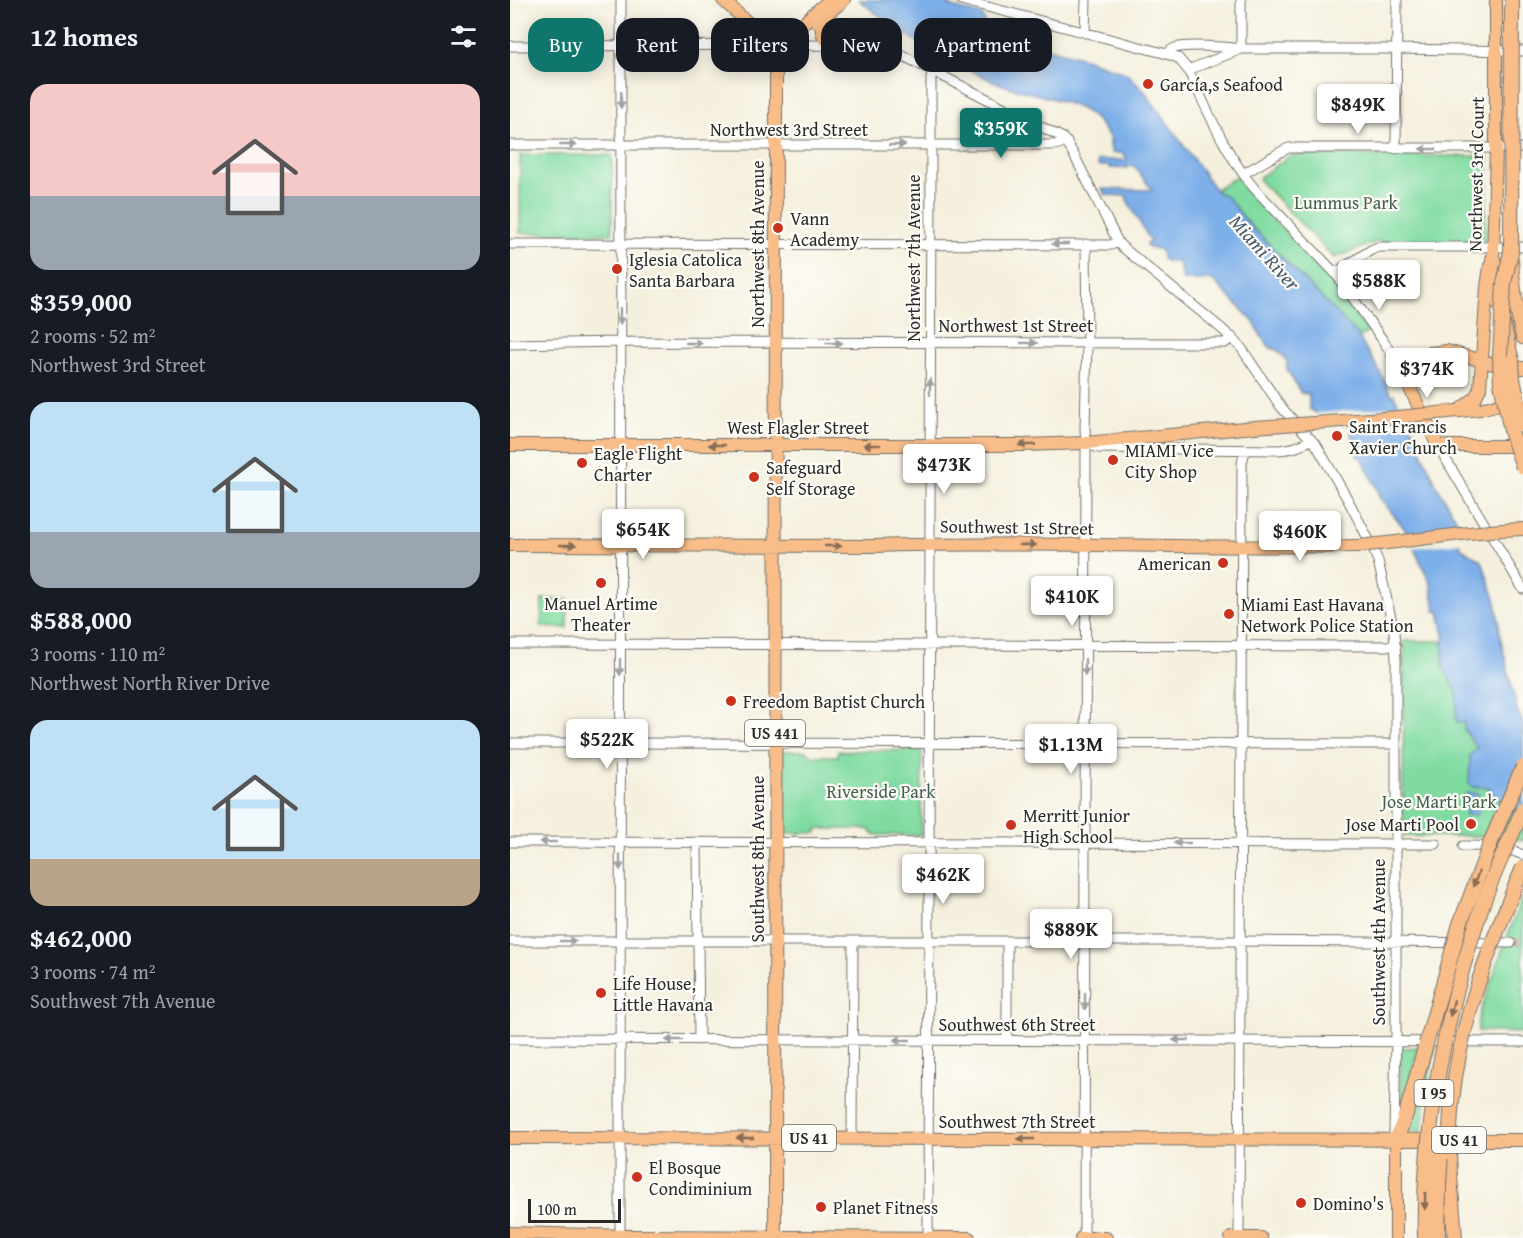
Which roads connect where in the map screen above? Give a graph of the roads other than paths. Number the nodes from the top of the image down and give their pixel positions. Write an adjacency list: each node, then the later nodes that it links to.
1 (621, 0): 12 (street)
2 (723, 0): 13 (main road)
3 (844, 0): 10 (main road, US 441)
4 (961, 0): 16 (street)
5 (1086, 0): 16 (street)
6 (1241, 0): 20 (street)
7 (1397, 0): 21 (street)
8 (1496, 0): 22 (main road, Northwest 3rd Court)
9 (1512, 0): 45 (highway, bridge)
10 (831, 3): 11 (main road, US 441); 14 (main road, US 441)
11 (823, 17): 15 (main road, US 441)
12 (621, 18)
13 (744, 18)
14 (809, 19)
15 (809, 29)
16 (1084, 33): 24 (street)
17 (510, 46): 18 (street)
18 (616, 46)
19 (1184, 47): 20 (street); 24 (street); 25 (street)
20 (1241, 49): 21 (street); 26 (street)
21 (1396, 49): 22 (street); 35 (street)
22 (1496, 50): 23 (street); 37 (main road, Northwest 3rd Court)
23 (1523, 51)
24 (1167, 54): 25 (street)
25 (1180, 60): 26 (street)
26 (1188, 70): 38 (street)
27 (621, 72): 32 (street, one-way to 32)
28 (776, 72): 33 (main road, Northwest 8th Avenue / US 441)
29 (933, 72): 30 (street); 34 (street, Northwest 7th Avenue)
30 (1067, 142): 34 (street, Northwest 3rd Street); 39 (street)
31 (510, 145): 32 (street, Northwest 3rd Street, one-way to 32)
32 (621, 145): 33 (street, Northwest 3rd Street); 41 (street)
33 (775, 145): 34 (street, Northwest 3rd Street, one-way to 34); 42 (main road, Northwest 8th Avenue / US 441)
34 (931, 145): 43 (street, Northwest 7th Avenue)
35 (1396, 148): 37 (street, one-way to 35); 38 (street)
36 (1523, 148): 37 (street)
37 (1496, 149): 46 (main road, Northwest 3rd Court)
38 (1243, 174): 47 (street)
39 (1118, 242): 44 (street); 48 (street, Southwest 4th Avenue)
40 (510, 244): 41 (street)
41 (620, 244): 42 (street); 50 (street, one-way to 50)
42 (775, 244): 43 (street); 52 (main road, Northwest 8th Avenue / US 441)
43 (931, 244): 44 (street, one-way to 43); 51 (street, Northwest 7th Avenue)
44 (1086, 244): 53 (street)
45 (1517, 250): 46 (street); 49 (highway); 74 (highway, bridge)
46 (1493, 253): 47 (street); 55 (main road, Northwest 3rd Court); 58 (highway)
47 (1335, 273): 59 (street)
48 (1232, 337): 53 (street, Northwest 1st Street); 65 (street, Southwest 4th Avenue)
49 (1523, 337)
50 (620, 342): 52 (street, Northwest 1st Street, one-way to 52); 54 (street, Northwest 1st Street); 68 (street)
51 (930, 342): 52 (street, Northwest 1st Street, one-way to 51); 53 (street, Northwest 1st Street, one-way to 53); 70 (street, Northwest 7th Avenue, one-way to 51)
52 (775, 343): 69 (main road, Northwest 8th Avenue / US 441)
53 (1087, 343): 66 (street)
54 (510, 344)
55 (1483, 346): 56 (main road); 57 (main road, Northwest 3rd Court)
56 (1465, 355): 57 (main road); 59 (main road)
57 (1482, 361): 58 (main road); 62 (main road, Northwest 3rd Court)
58 (1518, 364): 60 (highway, bridge); 64 (highway, bridge)
59 (1399, 366): 71 (main road)
60 (1523, 393)
61 (1523, 398): 62 (main road, West Flagler Street)
62 (1461, 411): 63 (main road, West Flagler Street); 66 (main road, West Flagler Street, bridge)
63 (1523, 412)
64 (1523, 426)
65 (1311, 439): 73 (street, West Flagler Street); 89 (street, Southwest 4th Avenue)
66 (1086, 443): 70 (main road, West Flagler Street, one-way to 70); 73 (street, West Flagler Street); 80 (street)
67 (510, 445): 68 (main road, West Flagler Street)
68 (620, 445): 69 (main road, West Flagler Street, one-way to 68); 78 (street)
69 (775, 445): 70 (main road, West Flagler Street, one-way to 69); 79 (main road, Southwest 8th Avenue / US 441)
70 (930, 445): 76 (street, Northwest 7th Avenue)
71 (1438, 446): 72 (main road); 82 (street)
72 (1523, 446)
73 (1248, 450): 81 (street)
74 (1523, 467)
75 (1523, 529): 81 (main road, Southwest 1st Street, bridge)
76 (930, 544): 79 (main road, Southwest 1st Street, one-way to 76); 80 (main road, Southwest 1st Street, one-way to 80); 86 (street, Northwest 7th Avenue)
77 (510, 545): 78 (main road, Southwest 1st Street, one-way to 78)
78 (620, 545): 79 (main road, Southwest 1st Street); 84 (street)
79 (775, 546): 85 (main road, Southwest 8th Avenue / US 441)
80 (1086, 546): 81 (main road, Southwest 1st Street); 87 (street)
81 (1241, 547): 88 (street)
82 (1523, 589)
83 (510, 644): 84 (street)
84 (620, 645): 85 (street); 91 (street, one-way to 91)
85 (775, 645): 86 (street); 92 (main road, Southwest 8th Avenue / US 441)
86 (931, 645): 87 (street); 93 (street, Northwest 7th Avenue)
87 (1085, 645): 88 (street); 94 (street, one-way to 94)
88 (1241, 645): 89 (street); 95 (street)
89 (1396, 646): 96 (street, Southwest 4th Avenue)
90 (510, 743): 91 (street)
91 (620, 743): 92 (street); 100 (street)
92 (775, 743): 93 (street); 102 (main road, Southwest 8th Avenue / US 441)
93 (930, 744): 94 (street); 103 (street, Northwest 7th Avenue)
94 (1085, 744): 95 (street); 104 (street)
95 (1240, 744): 96 (street); 105 (street)
96 (1396, 744): 106 (street, Southwest 4th Avenue)
97 (1523, 767): 141 (highway, one-way to 141, bridge)
98 (1523, 808): 157 (highway, I 95, one-way to 157, bridge)
99 (510, 842): 100 (street, one-way to 99)
100 (620, 842): 101 (street); 114 (street, one-way to 114)
101 (697, 842): 102 (street); 115 (street)
102 (775, 842): 103 (street); 111 (main road, Southwest 8th Avenue / US 441)
103 (930, 842): 104 (street); 116 (street, Northwest 7th Avenue)
104 (1085, 842): 105 (street, one-way to 104); 118 (street)
105 (1240, 843): 106 (street); 119 (street)
106 (1395, 843): 107 (street); 120 (street, Southwest 4th Avenue)
107 (1436, 844)
108 (1463, 846): 109 (street)
109 (1523, 855)
110 (1523, 868): 133 (highway, I 95, bridge)
111 (775, 940): 112 (street); 115 (street); 125 (main road, Southwest 8th Avenue / US 441)
112 (853, 940): 116 (street); 126 (street)
113 (510, 941): 114 (street, one-way to 114)
114 (620, 941): 115 (street); 123 (street)
115 (698, 941): 124 (street)
116 (930, 941): 117 (street); 127 (street, Northwest 7th Avenue)
117 (1007, 941): 118 (street); 128 (street)
118 (1085, 941): 119 (street); 129 (street, one-way to 129)
119 (1240, 941): 120 (street); 130 (street)
120 (1395, 942): 121 (street); 131 (street, Southwest 4th Avenue)
121 (1511, 943)
122 (510, 1039): 123 (street, Southwest 6th Street)
123 (620, 1040): 124 (street, Southwest 6th Street, one-way to 123); 135 (street)
124 (699, 1040): 125 (street, Southwest 6th Street)
125 (775, 1040): 126 (street, Southwest 6th Street); 136 (main road, Southwest 8th Avenue / US 441)
126 (852, 1040): 127 (street, Southwest 6th Street, one-way to 126); 137 (street)
127 (929, 1040): 128 (street, Southwest 6th Street); 138 (street, Northwest 7th Avenue)
128 (1007, 1040): 129 (street, Southwest 6th Street)
129 (1085, 1040): 130 (street, Southwest 6th Street, one-way to 129); 139 (street)
130 (1240, 1041): 131 (street, Southwest 6th Street); 140 (street)
131 (1396, 1041): 132 (street, Southwest 6th Street); 141 (street, Southwest 4th Avenue)
132 (1523, 1042)
133 (1452, 1102): 158 (highway, bridge); 159 (highway, I 95, bridge)
134 (510, 1138): 135 (main road, Southwest 7th Street / US 41)
135 (619, 1138): 136 (main road, Southwest 7th Street / US 41, one-way to 135); 145 (street)
136 (775, 1138): 137 (main road, Southwest 7th Street / US 41); 148 (main road, Southwest 8th Avenue / US 441)
137 (852, 1138): 138 (main road, Southwest 7th Street / US 41)
138 (929, 1138): 139 (main road, Southwest 7th Street / US 41, one-way to 138); 149 (street, Northwest 7th Avenue)
139 (1085, 1139): 140 (main road, Southwest 7th Street / US 41); 151 (street)
140 (1239, 1139): 141 (main road, Southwest 7th Street / US 41); 154 (street)
141 (1396, 1140): 142 (main road, Southwest 7th Street / US 41); 156 (main road, Southwest 4th Avenue)
142 (1523, 1140)
143 (510, 1233): 144 (main road)
144 (527, 1236): 145 (main road)
145 (620, 1236): 146 (main road)
146 (634, 1237): 147 (main road)
147 (710, 1238): 148 (main road)
148 (775, 1238): 149 (main road)
149 (928, 1238): 150 (main road)
150 (969, 1238)
151 (1083, 1238): 152 (main road)
152 (1106, 1238)
153 (1231, 1238): 154 (main road)
154 (1239, 1238): 155 (main road)
155 (1261, 1238)
156 (1396, 1238)
157 (1425, 1238)
158 (1438, 1238)
159 (1455, 1238)

